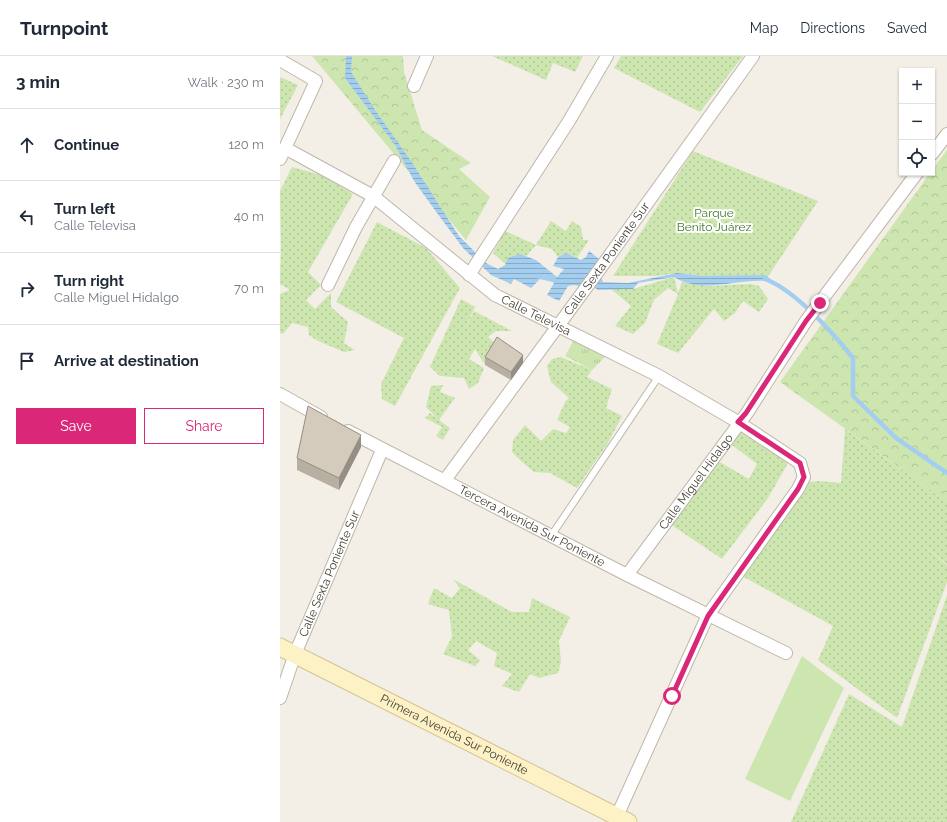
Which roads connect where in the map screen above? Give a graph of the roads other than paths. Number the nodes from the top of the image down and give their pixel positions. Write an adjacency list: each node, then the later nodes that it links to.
1 (427, 56): 5 (street)
2 (607, 56): 12 (street)
3 (753, 56): 14 (street, Calle Sexta Poniente Sur)
4 (280, 60): 8 (street, Calle Televisa)
5 (414, 86)
6 (947, 134): 7 (street)
7 (935, 150)
8 (282, 154): 11 (street, Calle Televisa)
9 (394, 161): 11 (street)
10 (915, 176): 17 (street, Calle Miguel Hidalgo)
11 (373, 196): 12 (street, Calle Televisa); 13 (street)
12 (471, 272): 14 (street, Calle Televisa)
13 (328, 285)
14 (558, 326): 15 (street, Calle Televisa); 19 (street, Calle Sexta Poniente Sur)
15 (659, 376): 17 (street, Calle Televisa); 20 (lane)
16 (280, 394): 18 (street, Tercera Avenida Sur Poniente)
17 (738, 422): 21 (street, Calle Miguel Hidalgo); 22 (street, Calle Televisa)
18 (382, 450): 19 (street, Tercera Avenida Sur Poniente); 25 (street, Calle Sexta Poniente Sur)
19 (444, 480): 20 (street, Tercera Avenida Sur Poniente)
20 (551, 536): 21 (street, Tercera Avenida Sur Poniente)
21 (627, 575): 22 (street, Tercera Avenida Sur Poniente)
22 (708, 616): 24 (street, Tercera Avenida Sur Poniente); 27 (street)
23 (280, 647): 25 (street, Primera Avenida Sur Poniente)
24 (786, 653)
25 (295, 654): 26 (street, Calle Sexta Poniente Sur); 27 (street, Primera Avenida Sur Poniente)
26 (280, 698)
27 (622, 819)

